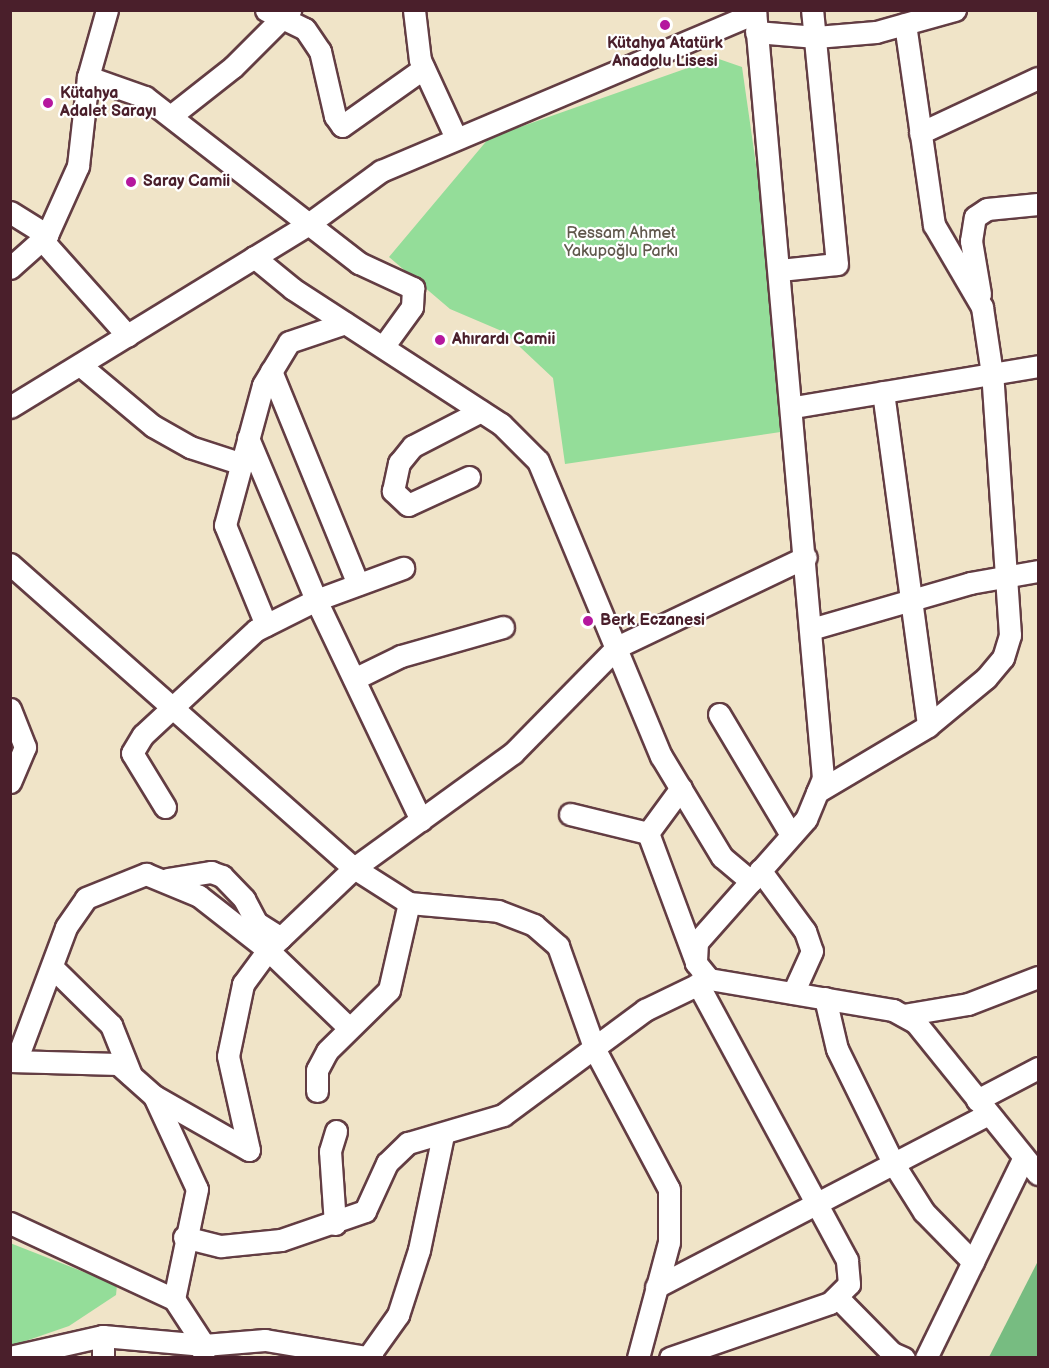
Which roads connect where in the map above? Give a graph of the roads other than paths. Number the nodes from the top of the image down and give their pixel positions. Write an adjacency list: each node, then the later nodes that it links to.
1 (107, 10): 11 (street)
2 (414, 10): 10 (street)
3 (812, 10): 9 (street)
4 (955, 10): 8 (street)
5 (279, 13): 10 (street); 13 (street)
6 (729, 17): 7 (street); 15 (street)
7 (755, 18): 9 (street); 22 (street)
8 (905, 24): 9 (street); 14 (street)
9 (816, 37): 22 (street)
10 (424, 68): 15 (street)
11 (88, 77): 13 (street); 19 (street)
12 (1038, 78): 14 (street)
13 (172, 115): 18 (street)
14 (920, 133): 23 (street)
15 (456, 138): 18 (street)
16 (1038, 204): 23 (street)
17 (10, 212): 19 (street)
18 (307, 225): 20 (street); 26 (street)
19 (45, 238): 21 (street); 25 (street)
20 (254, 257): 24 (street); 25 (street)
21 (10, 268)
22 (780, 270): 33 (street)
23 (982, 307): 30 (street)
24 (345, 323): 26 (street); 29 (street)
25 (128, 336): 27 (street)
26 (383, 347): 34 (street)
27 (80, 365): 32 (street); 36 (street)
28 (1038, 366): 30 (street)
29 (271, 371): 35 (street); 43 (street)
30 (992, 374): 31 (street); 42 (street)
31 (883, 392): 33 (street); 45 (street)
32 (10, 407)
33 (794, 407): 38 (street)
34 (481, 411): 37 (street); 49 (street)
35 (248, 438): 36 (street); 44 (street)
36 (242, 464): 46 (street)
37 (469, 477)
38 (806, 557): 48 (street); 49 (street)
39 (10, 564): 52 (street)
40 (403, 568): 43 (street)
41 (1038, 571): 42 (street)
42 (1003, 578): 45 (street); 54 (street)
43 (358, 584): 44 (street)
44 (316, 600): 46 (street); 50 (street)
45 (913, 600): 48 (street); 54 (street)
46 (266, 625): 52 (street)
47 (503, 627): 50 (street)
48 (811, 629): 57 (street)
49 (616, 646): 56 (street); 60 (street)
50 (354, 679): 60 (street)
51 (10, 708): 55 (street)
52 (173, 709): 58 (street); 63 (street)
53 (719, 714): 62 (street)
54 (928, 726): 57 (street)
55 (10, 782)
56 (681, 788): 61 (street); 64 (street)
57 (817, 792): 62 (street)
58 (165, 807)
59 (570, 814): 61 (street)
60 (421, 820): 63 (street)
61 (648, 833): 69 (street)
62 (791, 835): 64 (street)
63 (354, 868): 66 (street); 67 (street)
64 (755, 876): 69 (street); 71 (street)
65 (167, 879): 67 (street); 67 (street); 68 (street)
66 (409, 903): 74 (street); 75 (street)
67 (274, 944): 74 (street); 80 (street)
68 (52, 967): 76 (street); 78 (street)
69 (701, 975): 71 (street); 75 (street); 87 (street)
70 (1038, 977): 73 (street)
71 (793, 993): 72 (street)
72 (825, 998): 73 (street); 85 (street)
73 (903, 1015): 81 (street)
74 (347, 1026): 79 (street)
75 (595, 1050): 83 (street); 92 (street)
76 (13, 1061): 78 (street)
77 (1038, 1068): 81 (street)
78 (130, 1075): 80 (street)
79 (317, 1091)
80 (154, 1096): 90 (street)
81 (982, 1107): 84 (street); 85 (street)
82 (336, 1131): 89 (street)
83 (443, 1135): 89 (street); 99 (street)
84 (1023, 1159): 86 (street); 91 (street)
85 (893, 1163): 87 (street); 91 (street)
86 (1038, 1174)
87 (816, 1203): 92 (street); 93 (street)
88 (10, 1223): 94 (street)
89 (335, 1224): 90 (street)
90 (184, 1237): 94 (street)
91 (973, 1262): 104 (street)
92 (656, 1287): 101 (street)
93 (837, 1297): 102 (street); 103 (street)
94 (174, 1299): 96 (street)
95 (103, 1336): 96 (street); 98 (street); 100 (street)
96 (203, 1351): 97 (street)
97 (344, 1355): 99 (street)
98 (10, 1357)
99 (370, 1357)
100 (103, 1358)
101 (638, 1358)
102 (670, 1358)
103 (904, 1358)
104 (926, 1358)

